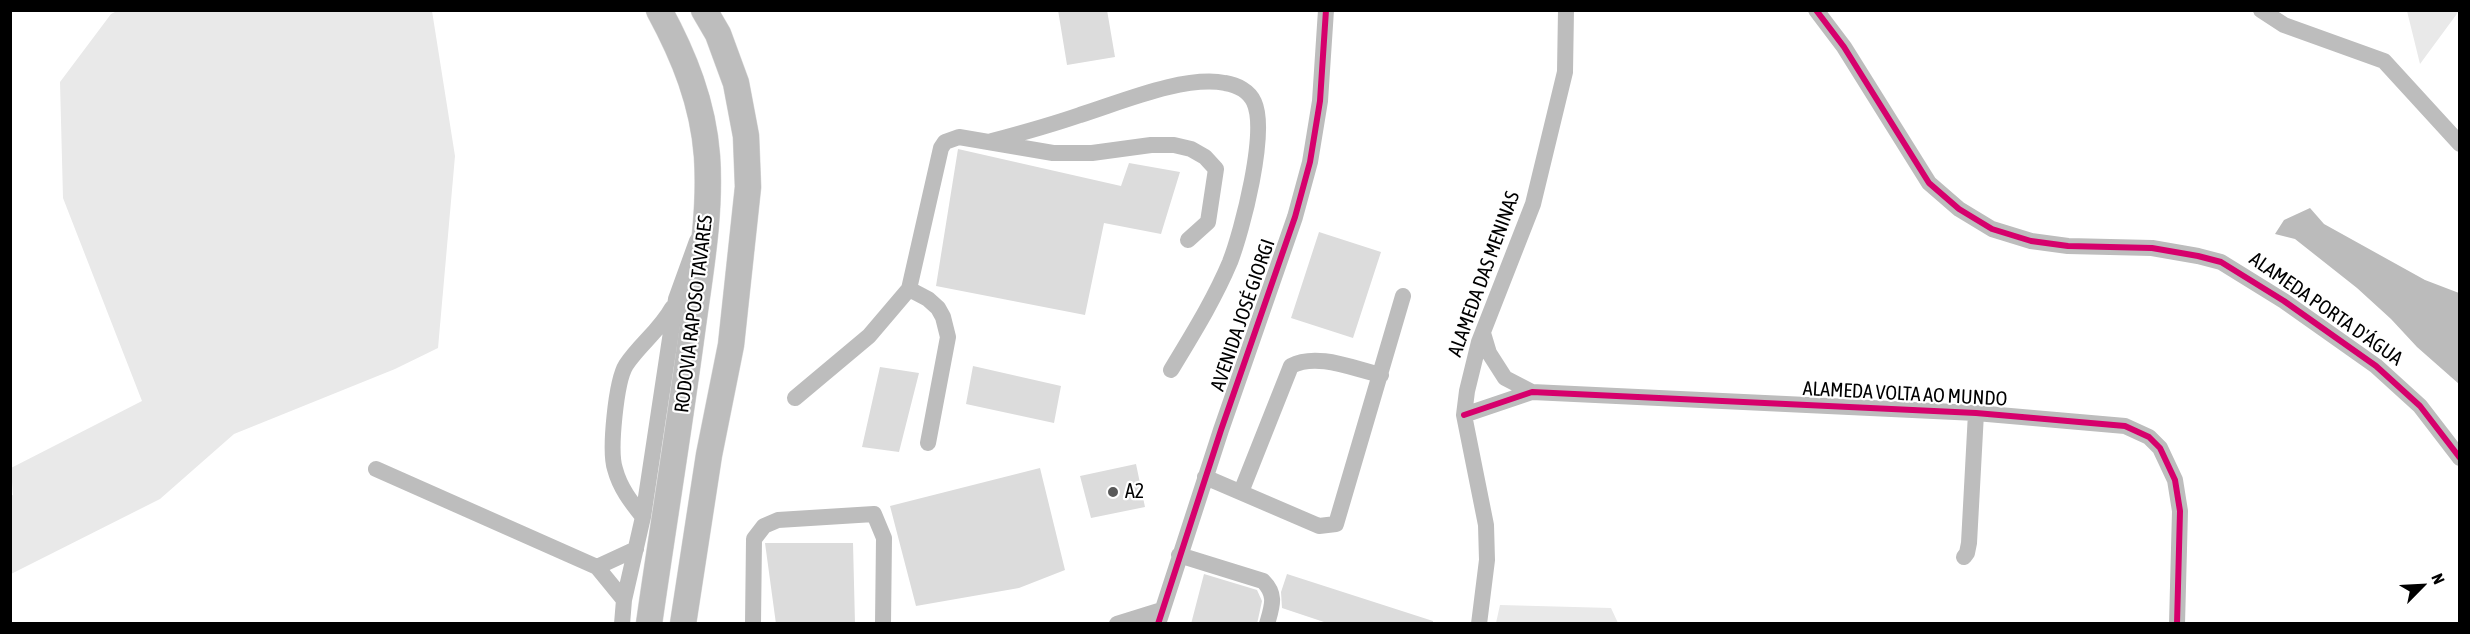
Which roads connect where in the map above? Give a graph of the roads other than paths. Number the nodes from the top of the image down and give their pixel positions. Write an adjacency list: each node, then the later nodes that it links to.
1 (659, 10): 9 (highway, RODOVIA RAPOSO TAVARES)
2 (704, 10): 35 (highway, RODOVIA RAPOSO TAVARES)
3 (1326, 10): 24 (street, AVENIDA JOSÉ GIORGI)
4 (1566, 10): 14 (street, ALAMEDA DAS MENINAS)
5 (1816, 10): 22 (street, ALAMEDA PORTA D'ÁGUA)
6 (2261, 10): 8 (street)
7 (986, 143): 10 (street); 11 (street); 15 (street)
8 (2460, 144)
9 (708, 213): 13 (street); 34 (highway, RODOVIA RAPOSO TAVARES)
10 (1188, 240)
11 (909, 289): 18 (street); 21 (street)
12 (1403, 296): 16 (street)
13 (676, 299): 26 (street); 26 (street)
14 (1483, 333): 17 (street, ALAMEDA VOLTA AO MUNDO); 20 (street, ALAMEDA DAS MENINAS)
15 (1171, 370)
16 (1381, 375): 25 (street); 25 (street)
17 (1532, 392): 19 (street, ALAMEDA VOLTA AO MUNDO); 20 (street, ALAMEDA VOLTA AO MUNDO)
18 (795, 398)
19 (1976, 413): 29 (street); 41 (street, ALAMEDA VOLTA AO MUNDO)
20 (1464, 415): 40 (street, ALAMEDA DAS MENINAS)
21 (928, 443)
22 (2460, 458)
23 (375, 469): 30 (street)
24 (1205, 477): 25 (street); 28 (street, AVENIDA JOSÉ GIORGI)
25 (1240, 492)
26 (643, 517): 27 (street)
27 (636, 549): 30 (street); 31 (street)
28 (1179, 555): 32 (street, AVENIDA JOSÉ GIORGI); 39 (street)
29 (1964, 557)
30 (597, 567): 31 (street)
31 (624, 600): 33 (street)
32 (1160, 617): 38 (street)
33 (622, 624)
34 (649, 624)
35 (682, 624)
36 (753, 624): 37 (street)
37 (883, 624)
38 (1117, 624)
39 (1267, 624)
40 (1479, 624)
41 (2177, 624)

